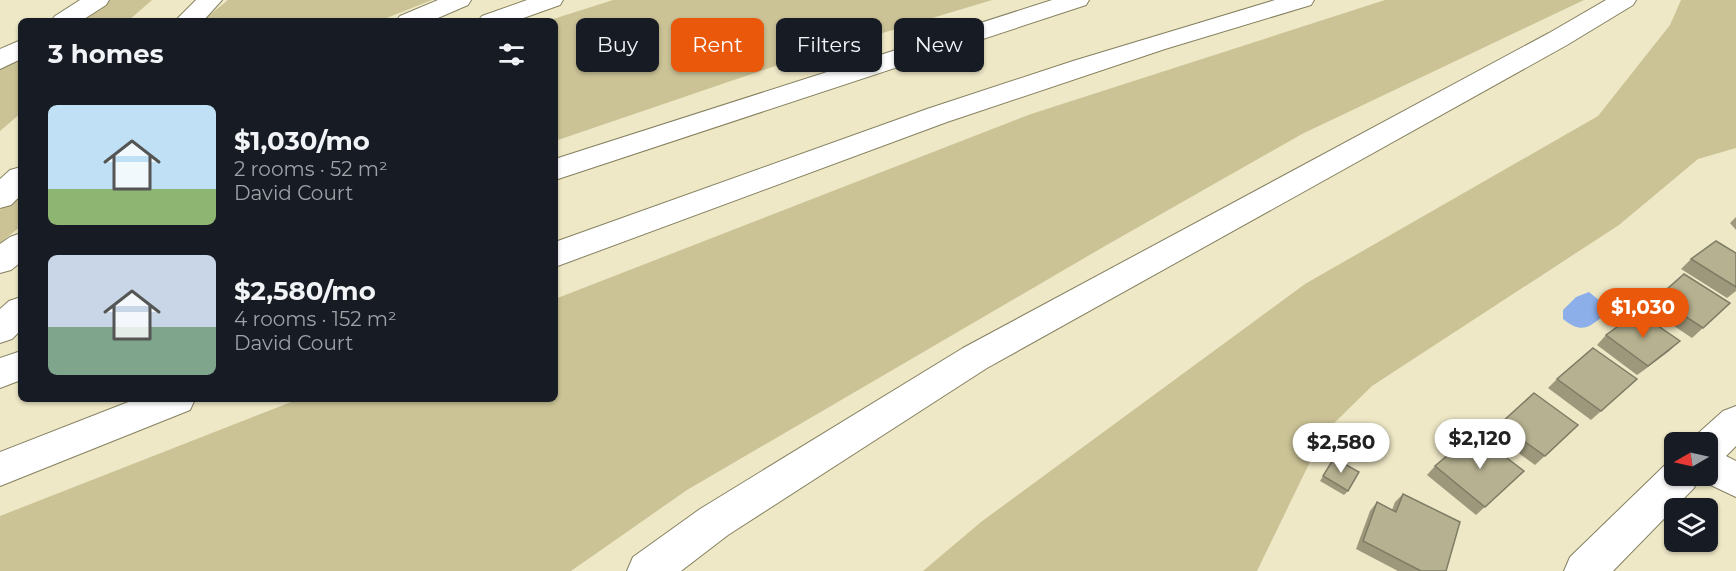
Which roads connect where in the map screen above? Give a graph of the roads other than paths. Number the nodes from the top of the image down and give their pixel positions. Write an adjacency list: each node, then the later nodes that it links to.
1 (97, 0): 8 (main road)
2 (210, 0): 9 (main road)
3 (459, 0): 10 (main road)
4 (551, 0): 11 (main road)
5 (1077, 0): 14 (main road)
6 (1302, 0): 18 (main road)
7 (1624, 0): 31 (main road)
8 (69, 18)
9 (191, 18)
10 (416, 18)
11 (500, 18)
12 (18, 50): 13 (main road)
13 (0, 61)
14 (558, 169)
15 (18, 180): 16 (main road)
16 (0, 197)
17 (18, 247): 19 (main road)
18 (558, 254)
19 (0, 261)
20 (18, 313): 21 (main road)
21 (0, 329)
22 (18, 366): 23 (main road)
23 (0, 373)
24 (169, 402): 27 (main road)
25 (1736, 422): 26 (main road)
26 (1718, 439)
27 (12, 464)
28 (1718, 471): 29 (main road)
29 (1736, 480)
30 (1670, 486): 32 (main road)
31 (648, 571)
32 (1585, 571)

